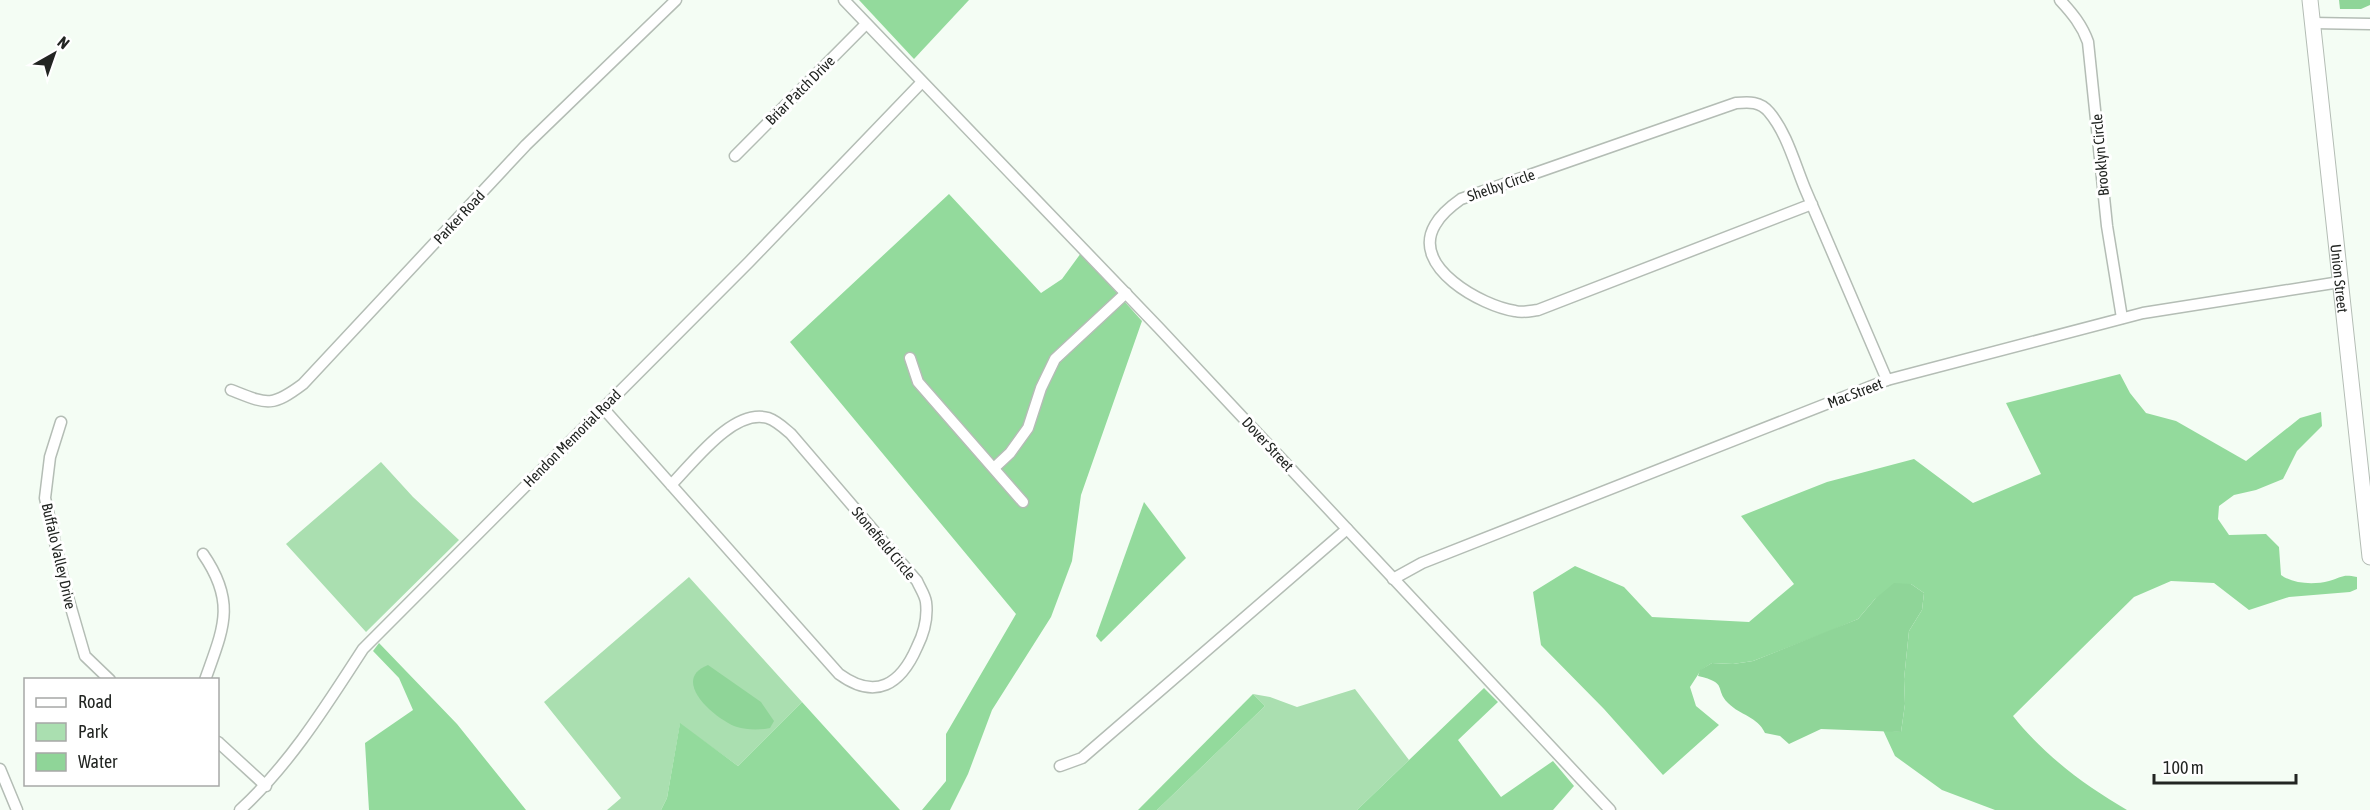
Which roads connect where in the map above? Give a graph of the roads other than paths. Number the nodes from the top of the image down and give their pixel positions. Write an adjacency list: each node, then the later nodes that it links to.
1 (676, 0): 16 (street, Parker Road)
2 (844, 0): 6 (street, Dover Street)
3 (2060, 0): 13 (street, Brooklyn Circle)
4 (2310, 0): 5 (main road, Union Street)
5 (2312, 23): 7 (street); 11 (main road, Union Street)
6 (866, 24): 8 (street, Dover Street); 9 (street, Briar Patch Drive)
7 (2370, 24)
8 (922, 81): 12 (street, Dover Street); 17 (street, Hendon Memorial Road)
9 (735, 156)
10 (1812, 204): 10 (street, Shelby Circle); 15 (street, Shelby Circle)
11 (2340, 282): 13 (street, Mac Street); 24 (main road, Union Street)
12 (1126, 293): 19 (street); 22 (street, Dover Street)
13 (2122, 318): 15 (street, Mac Street)
14 (910, 358): 19 (street)
15 (1887, 380): 25 (street, Mac Street)
16 (231, 390)
17 (603, 408): 20 (street, Stonefield Circle); 31 (street, Hendon Memorial Road)
18 (61, 422): 26 (street, Buffalo Valley Drive)
19 (994, 468): 21 (street)
20 (671, 485): 20 (street, Stonefield Circle)
21 (1023, 502)
22 (1347, 529): 25 (street, Dover Street); 29 (street)
23 (203, 554): 27 (street)
24 (2370, 557)
25 (1393, 579): 34 (street, Dover Street)
26 (108, 678)
27 (206, 678)
28 (219, 742): 31 (street)
29 (1060, 766)
30 (0, 769): 32 (street)
31 (266, 786): 33 (street, Hendon Memorial Road)
32 (17, 810)
33 (240, 810)
34 (1610, 810)

